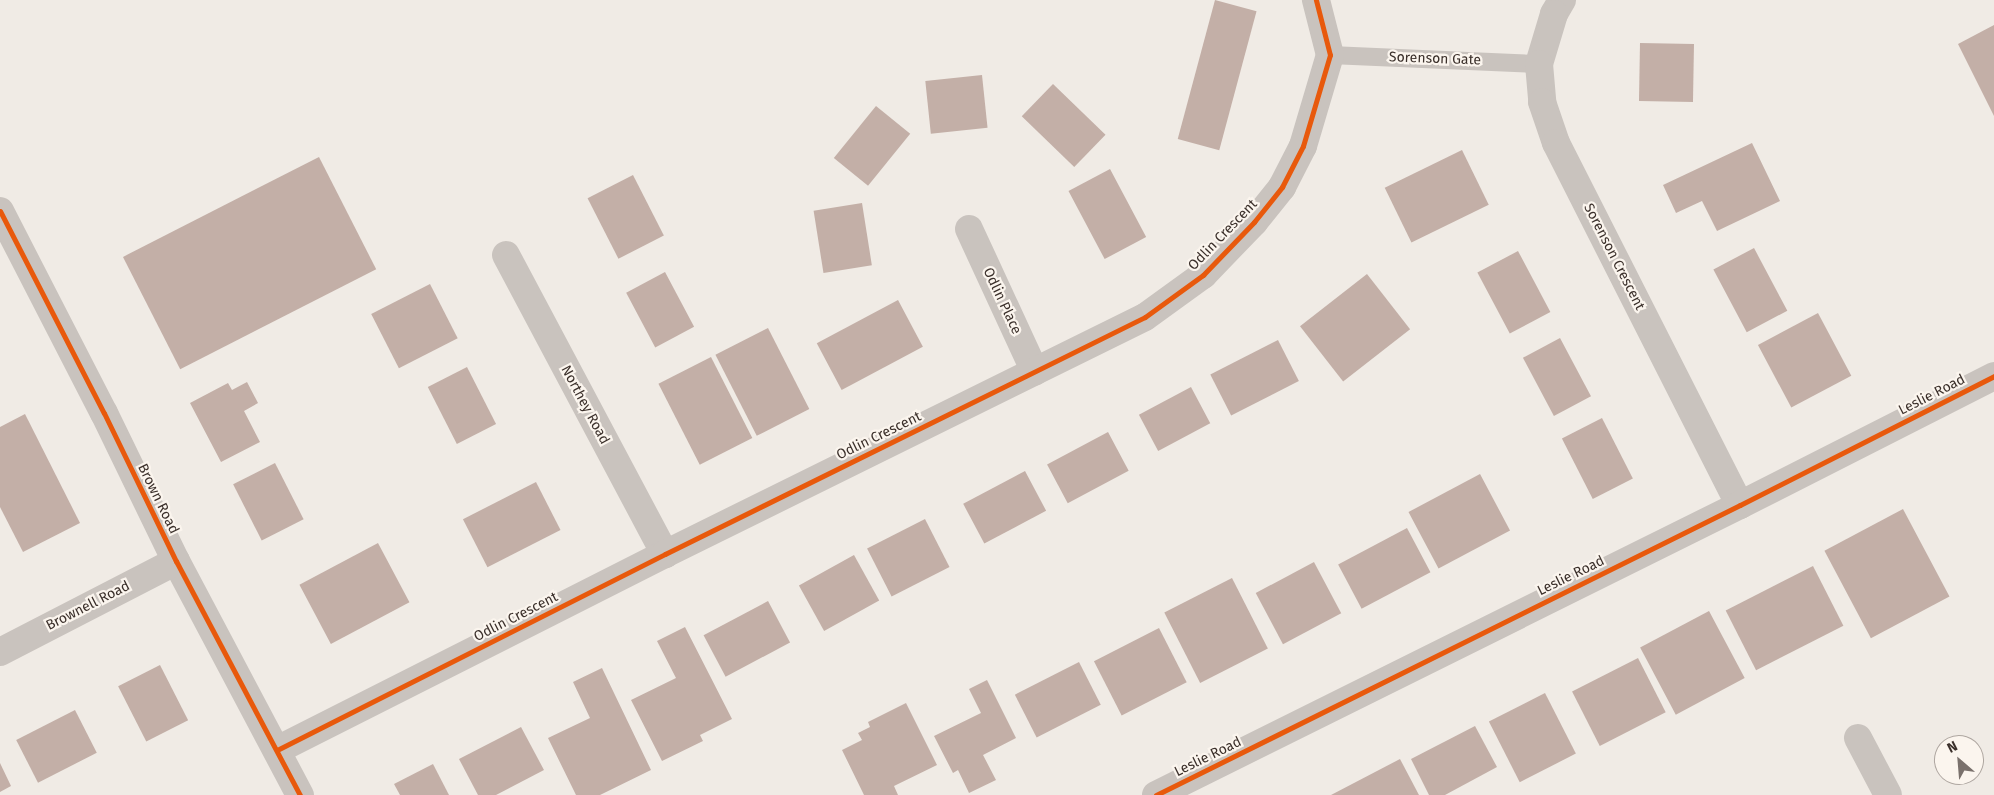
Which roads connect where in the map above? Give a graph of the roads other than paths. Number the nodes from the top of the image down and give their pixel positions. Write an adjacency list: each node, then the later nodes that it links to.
1 (1316, 0): 3 (street)
2 (1562, 0): 4 (street, Sorenson Crescent)
3 (1330, 55): 4 (lane, Sorenson Gate); 8 (street, Odlin Crescent)
4 (1539, 64): 10 (street, Sorenson Crescent)
5 (0, 211): 12 (street, Brown Road)
6 (969, 229): 8 (street, Odlin Place)
7 (506, 255): 11 (street, Northey Road)
8 (1035, 372): 11 (street, Odlin Crescent)
9 (1994, 376): 10 (street, Leslie Road)
10 (1740, 505): 17 (street, Leslie Road)
11 (665, 554): 15 (street, Odlin Crescent)
12 (176, 561): 13 (street, Brownell Road); 15 (street, Brown Road)
13 (0, 652)
14 (1858, 738): 18 (street)
15 (277, 750): 16 (street, Brown Road)
16 (300, 795)
17 (1156, 795)
18 (1888, 795)

